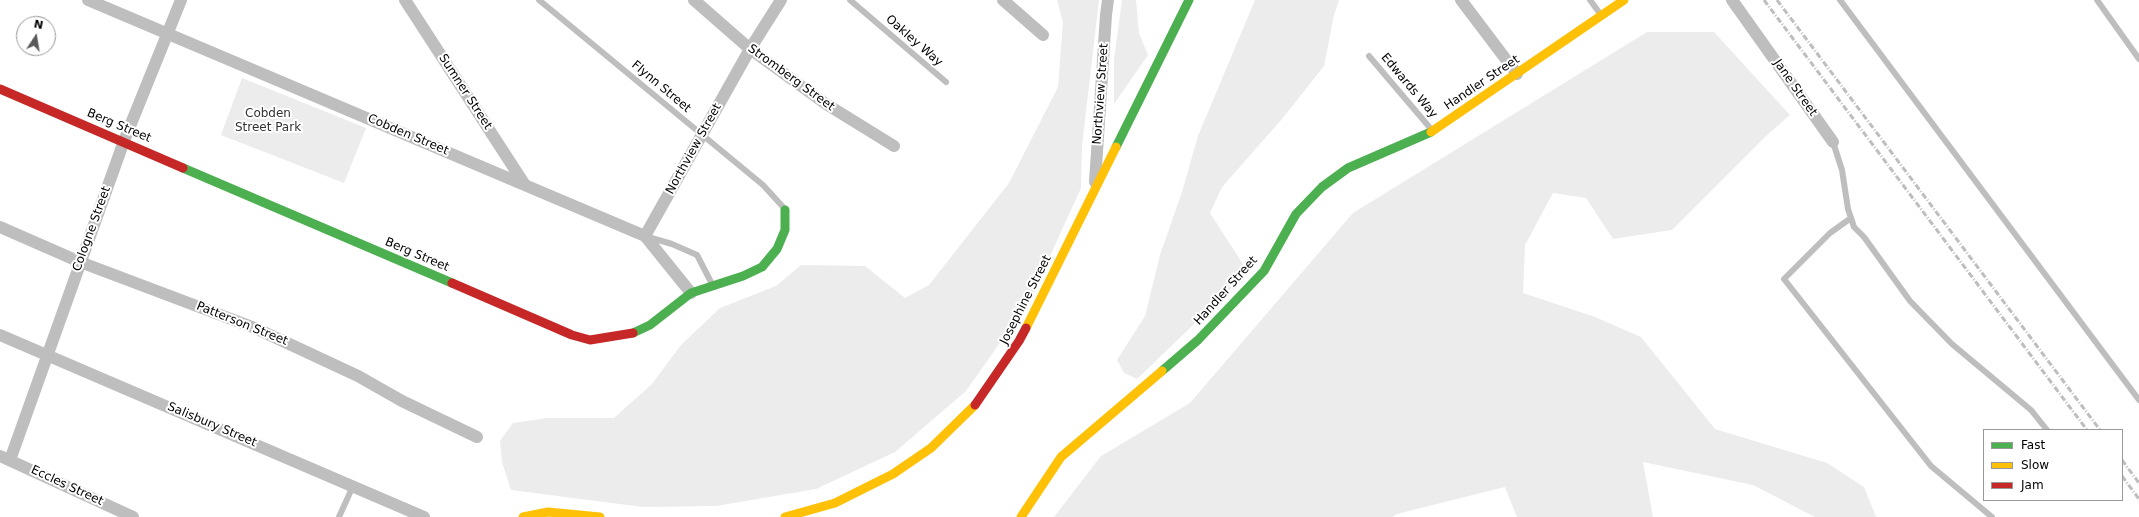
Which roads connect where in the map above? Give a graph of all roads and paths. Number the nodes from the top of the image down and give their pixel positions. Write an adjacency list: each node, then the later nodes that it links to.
1 (88, 0): 18 (street, Cobden Street)
2 (181, 0): 18 (street, Cologne Street)
3 (405, 0): 31 (street, Sumner Street)
4 (538, 0): 27 (lane, Flynn Street)
5 (694, 0): 20 (street, Stromberg Street)
6 (781, 0): 20 (street, Northview Street)
7 (850, 0): 24 (lane, Oakley Way)
8 (1003, 0): 19 (street)
9 (1108, 0): 32 (street, Northview Street)
10 (1189, 0): 32 (street, Josephine Street)
11 (1461, 0): 23 (street)
12 (1590, 0): 17 (lane)
13 (1624, 0): 17 (street, Handler Street)
14 (1732, 0): 29 (street, Jane Street)
15 (1840, 0): 42 (lane)
16 (2097, 0): 22 (lane)
17 (1602, 16): 23 (street, Handler Street)
18 (168, 33): 28 (street, Cologne Street); 31 (street, Cobden Street)
19 (1043, 35)
20 (750, 49): 27 (street, Northview Street); 30 (street, Stromberg Street)
21 (1369, 56): 26 (lane, Edwards Way)
22 (2139, 59)
23 (1517, 74): 26 (street, Handler Street)
24 (946, 82)
25 (0, 89): 28 (street, Berg Street)
26 (1432, 131): 53 (street, Handler Street)
27 (701, 135): 33 (lane, Flynn Street); 36 (street, Northview Street)
28 (124, 141): 37 (street, Cologne Street); 39 (street, Berg Street)
29 (1833, 142): 34 (lane, Jane Street)
30 (894, 146)
31 (525, 185): 36 (street, Cobden Street)
32 (1095, 188): 52 (street, Josephine Street)
33 (785, 210): 38 (street, Berg Street)
34 (1851, 218): 43 (lane); 54 (lane)
35 (0, 227): 37 (street, Patterson Street)
36 (645, 236): 38 (lane, Cobden Street); 39 (street)
37 (80, 262): 41 (street, Cologne Street); 44 (street, Patterson Street)
38 (713, 286): 39 (street, Berg Street)
39 (691, 293)
40 (0, 335): 41 (street, Salisbury Street)
41 (46, 354): 45 (street, Cologne Street); 46 (street, Salisbury Street)
42 (2139, 400)
43 (2046, 429)
44 (477, 437)
45 (5, 458): 47 (street, Eccles Street)
46 (353, 486): 48 (lane); 49 (street, Salisbury Street)
47 (134, 517)
48 (339, 517)
49 (424, 517)
50 (523, 517): 51 (street)
51 (600, 517)
52 (784, 517)
53 (1021, 517)
54 (1992, 517)

